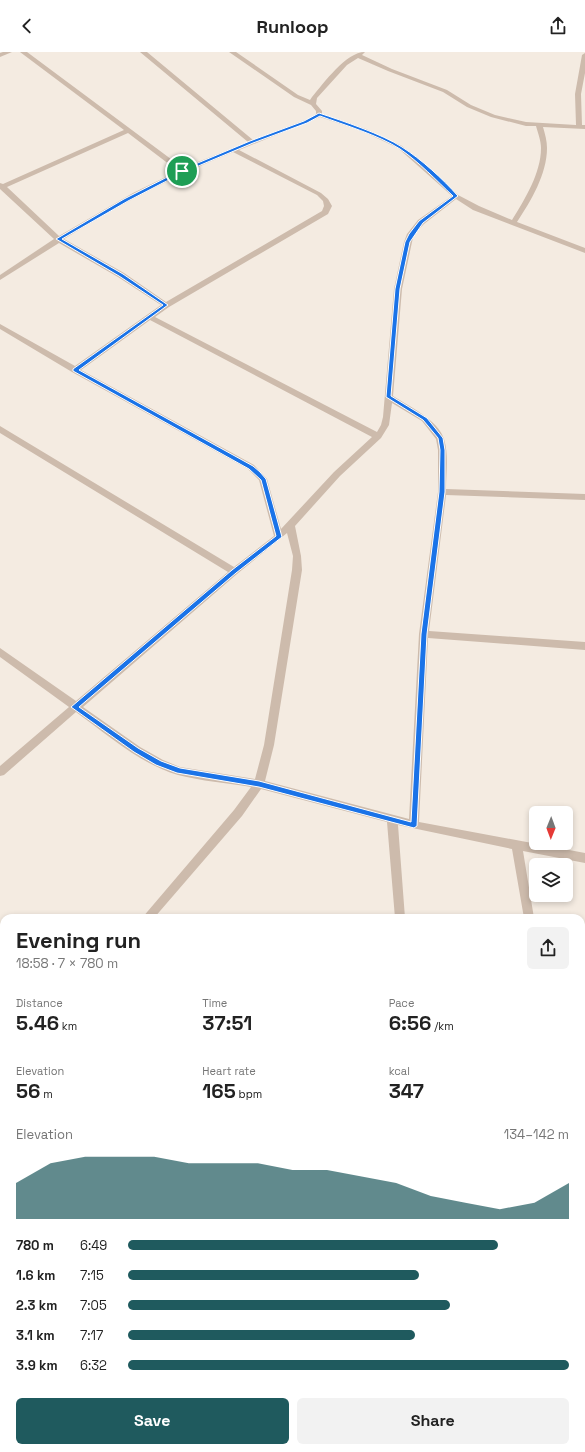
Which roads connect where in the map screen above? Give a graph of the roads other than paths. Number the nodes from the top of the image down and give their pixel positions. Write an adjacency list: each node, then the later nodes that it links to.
1 (9, 52): 6 (street)
2 (23, 52): 12 (street)
3 (143, 52): 13 (street)
4 (232, 52): 8 (street)
5 (360, 53): 8 (street); 10 (street)
6 (0, 55)
7 (585, 55): 11 (street)
8 (313, 104): 9 (street)
9 (319, 115): 13 (street); 17 (street)
10 (539, 125): 11 (street); 18 (street)
11 (582, 127)
12 (130, 130): 15 (street); 16 (street)
13 (252, 142): 14 (street)
14 (234, 150): 15 (street); 22 (street)
15 (182, 171): 19 (street)
16 (1, 186): 19 (street)
17 (456, 196): 18 (street); 26 (street)
18 (513, 223): 20 (street)
19 (58, 239): 21 (street); 22 (street)
20 (585, 251)
21 (0, 278)
22 (166, 305): 23 (street)
23 (149, 317): 25 (street); 28 (street)
24 (0, 326): 25 (street)
25 (75, 370): 32 (street)
26 (388, 397): 28 (street); 29 (street)
27 (0, 429): 33 (street)
28 (378, 436): 31 (street)
29 (442, 492): 30 (street); 34 (street)
30 (585, 497)
31 (290, 525): 32 (street); 39 (street)
32 (280, 537): 33 (street)
33 (234, 572): 37 (street)
34 (424, 634): 35 (street); 41 (street)
35 (585, 646)
36 (0, 652): 37 (street)
37 (75, 707): 38 (street); 39 (street)
38 (0, 772)
39 (259, 784): 40 (street); 44 (street)
40 (392, 820): 41 (street); 45 (street)
41 (414, 826): 42 (street)
42 (517, 845): 43 (street); 46 (street)
43 (585, 858)
44 (150, 914)
45 (400, 914)
46 (528, 914)

